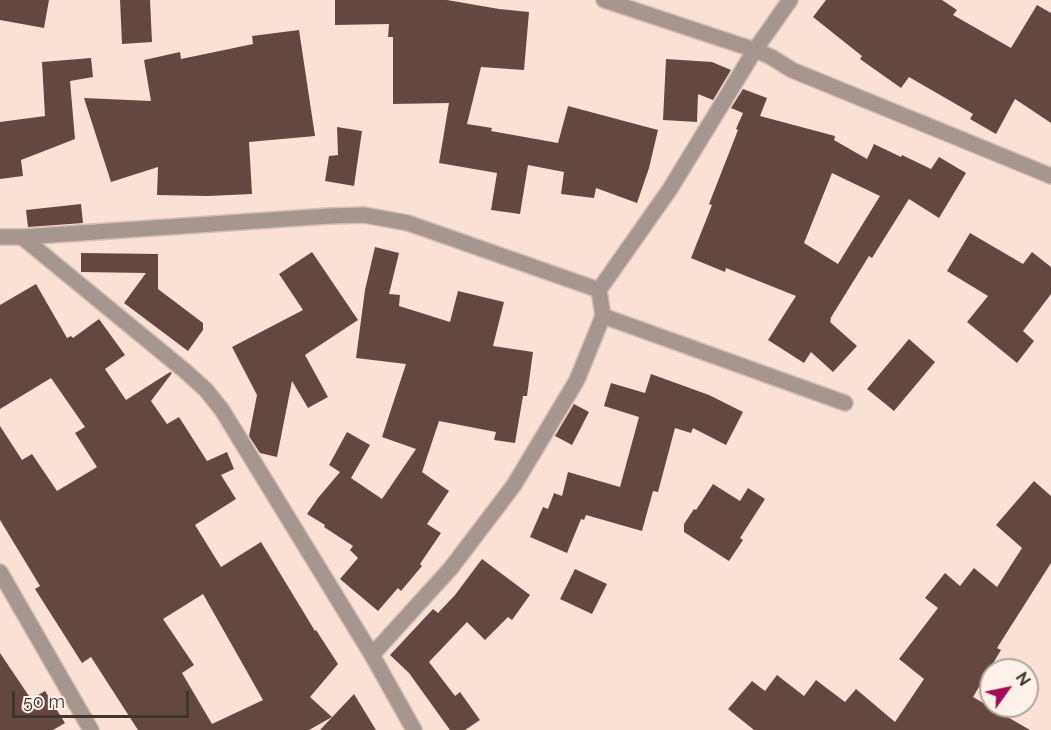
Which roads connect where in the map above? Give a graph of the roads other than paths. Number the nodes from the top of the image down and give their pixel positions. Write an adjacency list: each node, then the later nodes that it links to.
1 (604, 0): 3 (street)
2 (790, 0): 3 (street)
3 (755, 50): 4 (street); 7 (street)
4 (1051, 176)
5 (0, 237): 6 (street)
6 (22, 237): 7 (street); 11 (street)
7 (599, 290): 8 (street)
8 (603, 316): 9 (street); 11 (street)
9 (845, 403)
10 (0, 572): 12 (street)
11 (372, 655): 13 (street)
12 (91, 730)
13 (414, 730)

